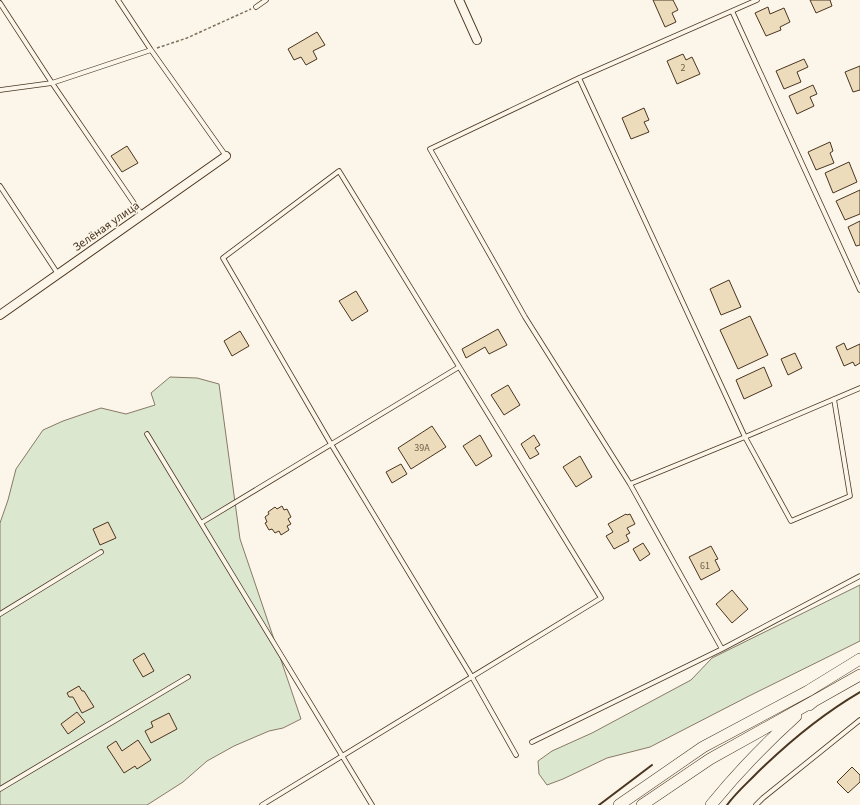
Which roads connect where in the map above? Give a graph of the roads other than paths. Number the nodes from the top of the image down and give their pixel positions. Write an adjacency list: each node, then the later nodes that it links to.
1 (118, 0): 9 (lane)
2 (266, 0): 6 (lane)
3 (459, 0): 8 (street)
4 (757, 0): 7 (lane)
5 (0, 3): 11 (lane)
6 (256, 7)
7 (732, 11): 10 (lane); 17 (lane)
8 (477, 40)
9 (151, 50): 11 (lane); 13 (lane)
10 (579, 78): 23 (lane); 25 (lane)
11 (52, 83): 12 (lane); 15 (lane)
12 (0, 90)
13 (226, 156): 15 (street, Зелёная улица)
14 (0, 186): 16 (lane)
15 (142, 215): 16 (street, Зелёная улица)
16 (58, 274): 18 (street, Зелёная улица)
17 (860, 290)
18 (0, 315)
19 (459, 367): 24 (lane); 24 (lane); 34 (lane)
20 (860, 388): 21 (lane)
21 (834, 399): 23 (lane); 23 (lane)
22 (147, 434): 26 (lane)
23 (745, 437): 25 (lane)
24 (331, 444): 26 (lane); 34 (lane)
25 (630, 484): 30 (lane)
26 (201, 523): 39 (lane)
27 (100, 552): 29 (lane)
28 (860, 576): 30 (lane)
29 (0, 614)
30 (722, 649): 37 (lane)
31 (860, 659): 43 (main road)
32 (860, 675): 35 (main road)
33 (188, 676): 40 (lane)
34 (472, 677): 38 (lane); 39 (lane)
35 (814, 701): 44 (main road); 45 (main road)
36 (860, 720): 46 (lane)
37 (532, 742)
38 (516, 755)
39 (342, 756): 41 (lane); 42 (lane)
40 (0, 790)
41 (262, 805)
42 (372, 805)
43 (619, 805)
44 (642, 805)
45 (711, 805)
46 (756, 805)

